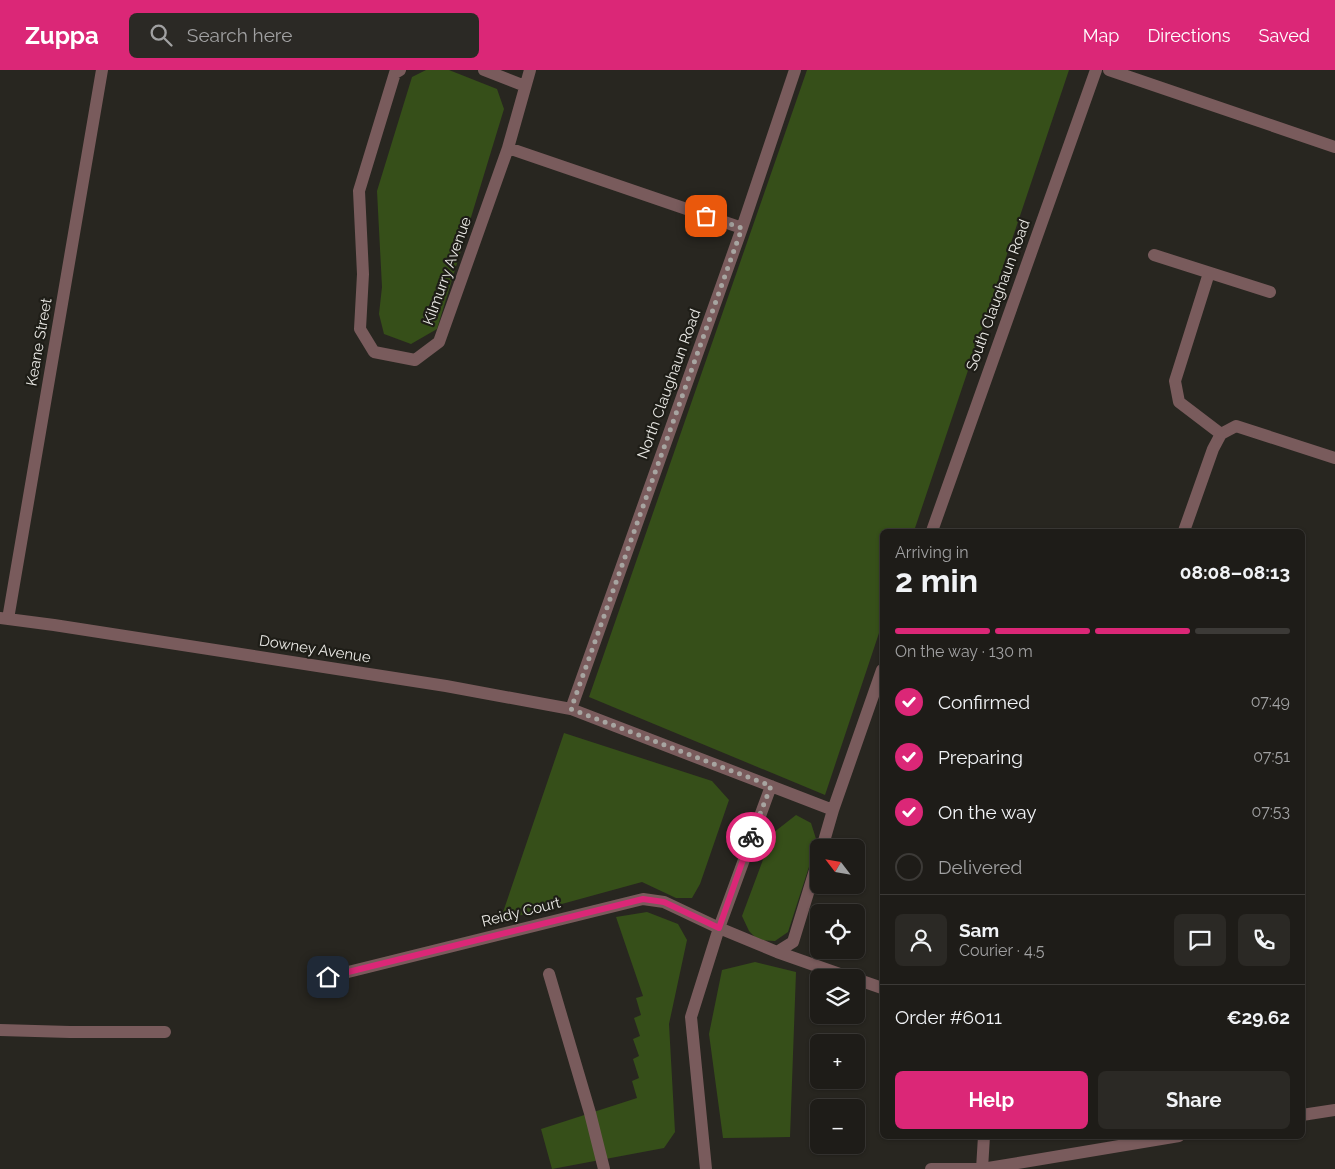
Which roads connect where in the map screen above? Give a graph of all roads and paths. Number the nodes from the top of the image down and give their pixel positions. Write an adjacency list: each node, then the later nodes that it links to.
1 (102, 70): 19 (street, Keane Street)
2 (400, 70): 10 (street, Kilmurry Avenue)
3 (484, 70): 8 (street)
4 (530, 70): 8 (street, Kilmurry Avenue)
5 (795, 70): 11 (street, North Claughaun Road)
6 (1096, 70): 17 (street, South Claughaun Road)
7 (1109, 70): 9 (street)
8 (525, 86): 10 (street, Kilmurry Avenue)
9 (1335, 147)
10 (508, 148): 11 (street)
11 (742, 228): 21 (street, North Claughaun Road)
12 (1154, 255): 13 (street)
13 (1209, 273): 14 (street); 15 (street)
14 (1270, 292)
15 (1221, 434): 16 (street); 18 (street)
16 (1335, 458)
17 (933, 529)
18 (1185, 529)
19 (4, 619): 21 (street, Downey Avenue)
20 (880, 676): 23 (street)
21 (571, 709): 22 (street, Downey Avenue)
22 (771, 786): 23 (street, Downey Avenue); 26 (street)
23 (833, 810): 24 (street)
24 (825, 839)
25 (810, 886): 27 (street)
26 (719, 928): 27 (street, Reidy Court); 30 (street, Reidy Court); 41 (street)
27 (777, 952): 28 (street, Reidy Court)
28 (825, 969)
29 (549, 974): 40 (street)
30 (328, 977)
31 (865, 982): 32 (street)
32 (880, 987)
33 (0, 1030): 34 (street)
34 (165, 1032)
35 (1335, 1110): 36 (street)
36 (1305, 1115)
37 (984, 1139): 43 (street)
38 (1162, 1139): 39 (street)
39 (1005, 1167): 43 (street)
40 (604, 1169)
41 (706, 1169)
42 (932, 1169): 43 (street)
43 (982, 1169)

